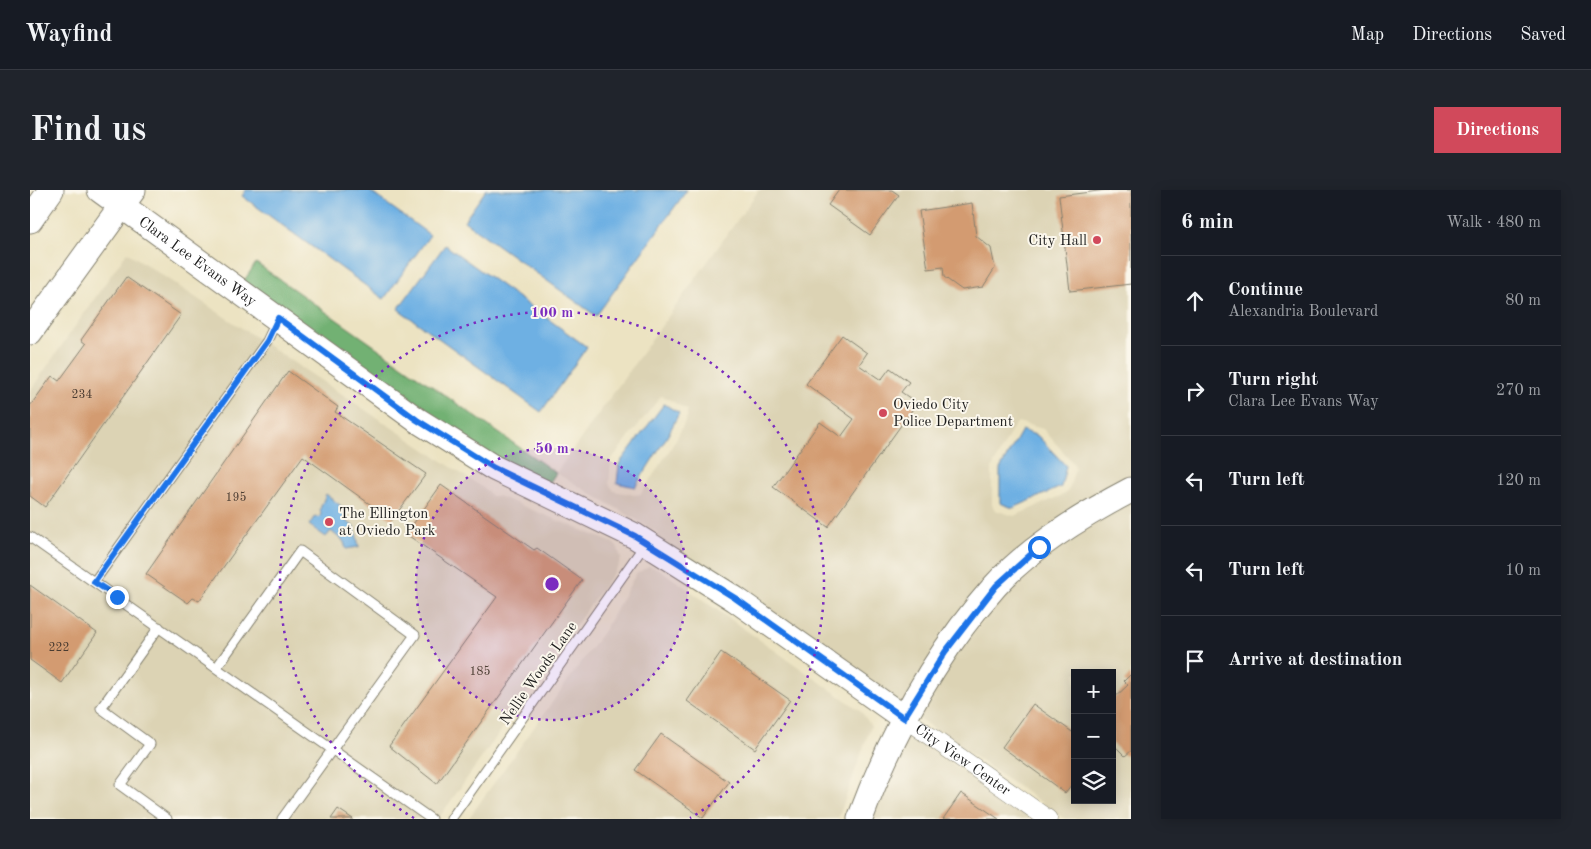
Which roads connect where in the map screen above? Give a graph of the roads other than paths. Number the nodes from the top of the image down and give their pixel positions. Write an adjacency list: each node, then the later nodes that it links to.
1 (51, 190): 4 (street)
2 (100, 190): 3 (street, Clara Lee Evans Way)
3 (127, 197): 5 (street, Clara Lee Evans Way); 6 (street)
4 (30, 220)
5 (278, 318): 9 (street, Clara Lee Evans Way); 10 (lane)
6 (30, 332)
7 (1131, 490): 13 (street)
8 (30, 537): 10 (lane)
9 (646, 543): 13 (street, Clara Lee Evans Way); 18 (lane, Nellie Woods Lane)
10 (94, 582): 11 (lane)
11 (159, 628): 12 (lane); 15 (lane)
12 (217, 667): 14 (lane); 14 (lane)
13 (904, 718): 19 (street); 20 (street, City View Center)
14 (334, 749): 16 (lane); 17 (lane)
15 (167, 819)
16 (282, 819)
17 (431, 819)
18 (452, 819)
19 (860, 819)
20 (1048, 819)

